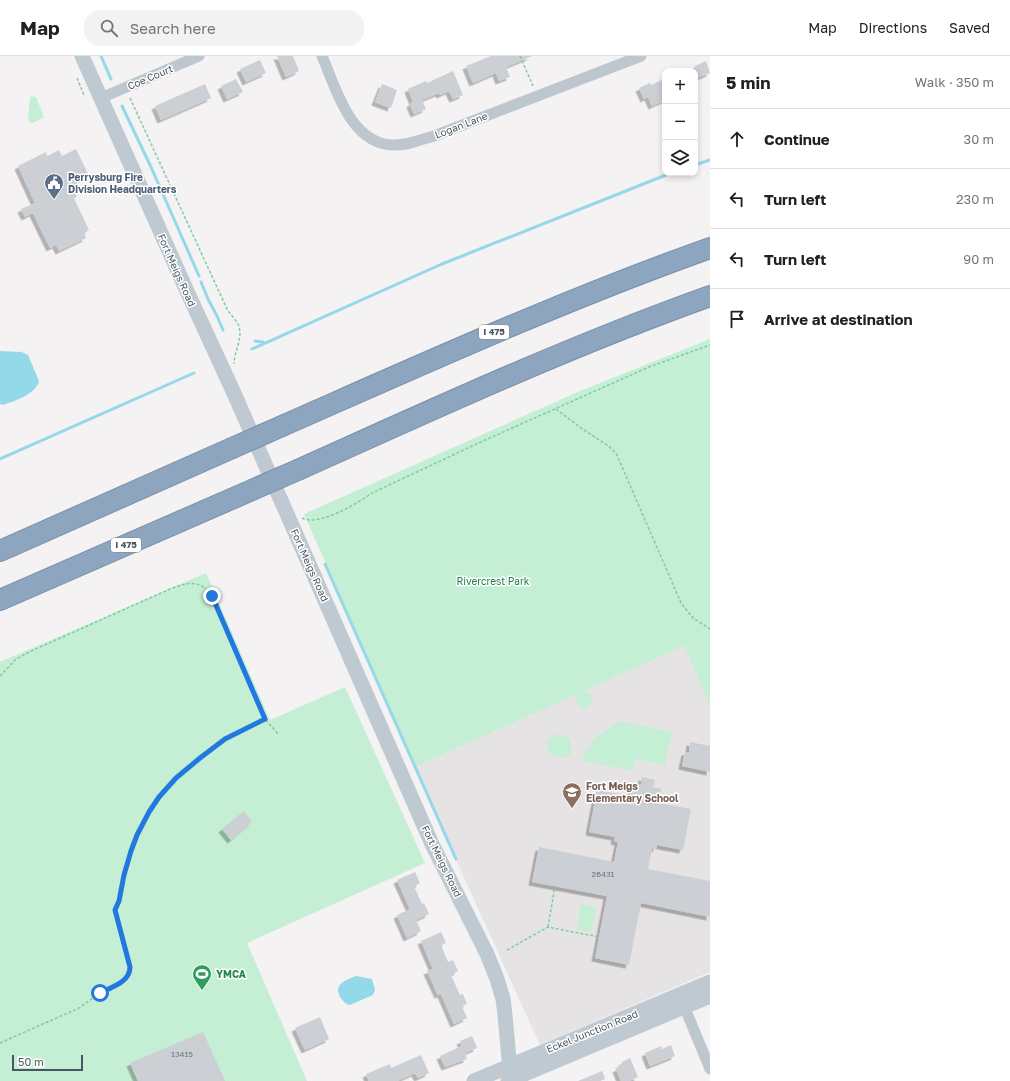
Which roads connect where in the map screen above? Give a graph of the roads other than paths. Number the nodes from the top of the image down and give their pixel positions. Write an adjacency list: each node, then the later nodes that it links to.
1 (82, 56): 5 (street, Fort Meigs Road)
2 (199, 56): 5 (street, Coe Court)
3 (322, 56): 4 (street, Logan Lane)
4 (641, 56)
5 (101, 98): 13 (street, Fort Meigs Road)
6 (710, 248): 8 (highway, I 475, bridge)
7 (710, 296): 9 (highway, I 475, bridge)
8 (0, 551)
9 (0, 600)
10 (710, 982): 12 (street, Eckel Junction Road)
11 (710, 996): 12 (street, Eckel Junction Road)
12 (682, 1001): 13 (street, Eckel Junction Road); 14 (street); 16 (street, Eckel Junction Road)
13 (510, 1065): 15 (street, Eckel Junction Road); 16 (street, Fort Meigs Road)
14 (710, 1069)
15 (474, 1081)
16 (510, 1081)

